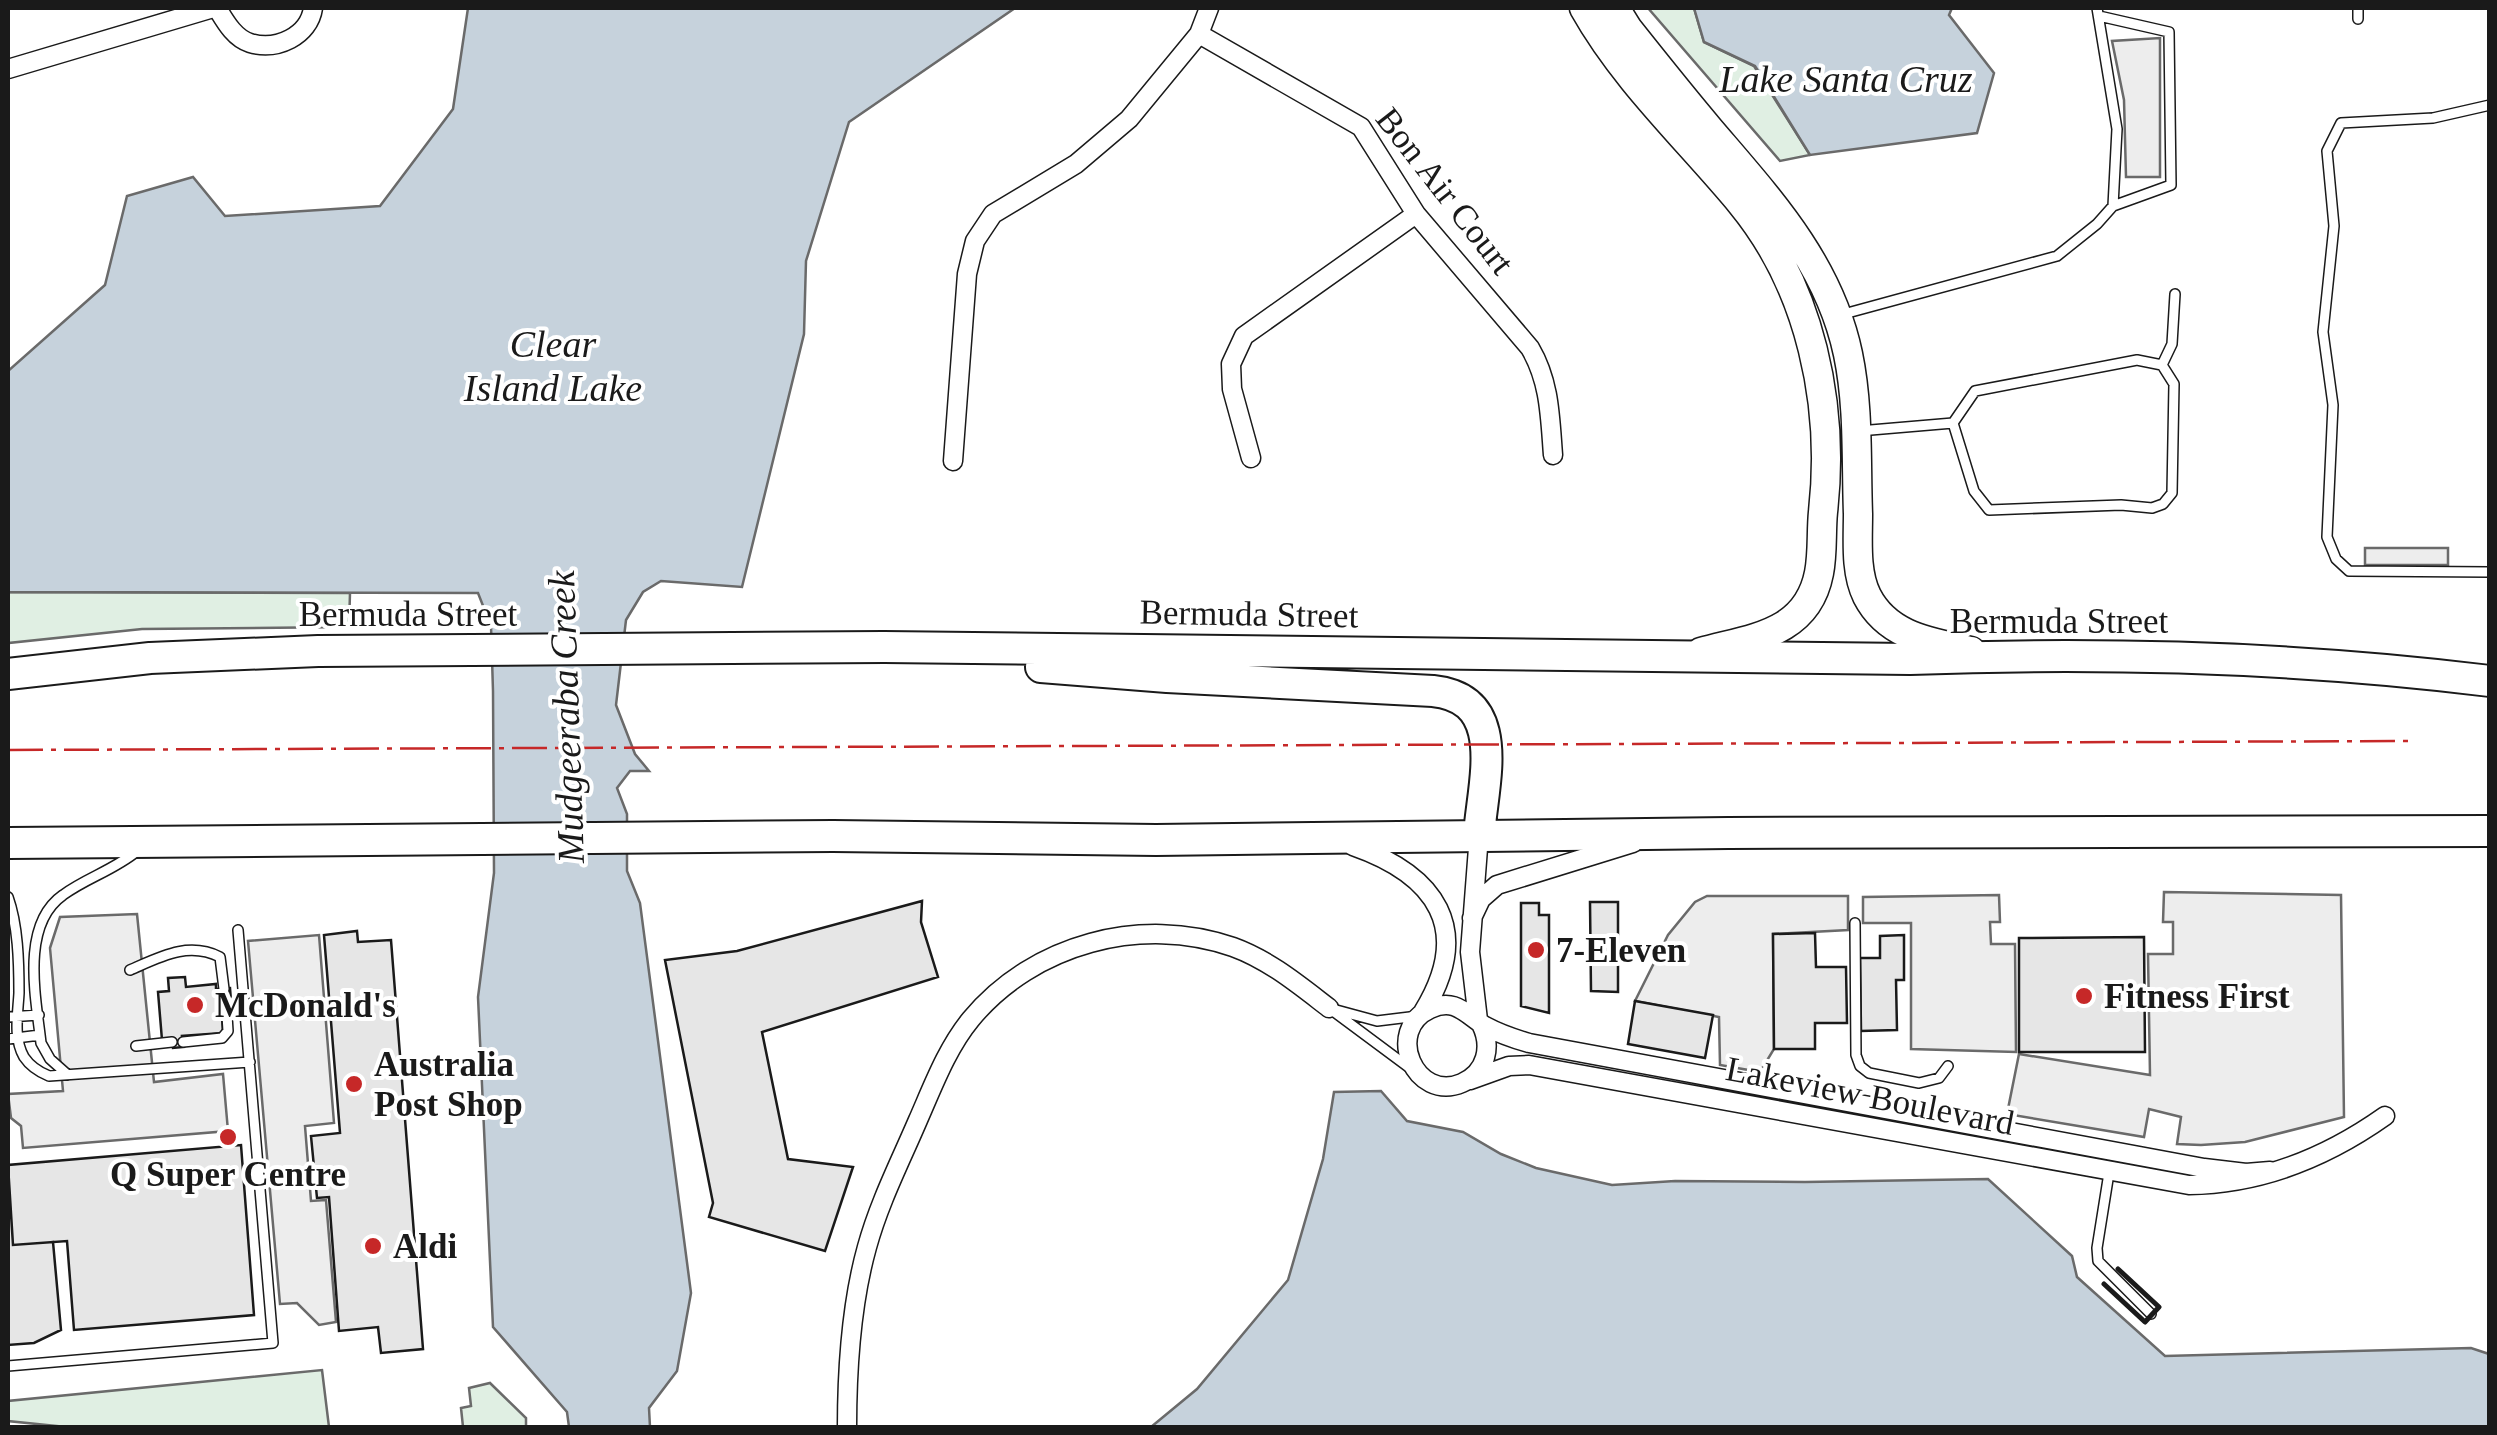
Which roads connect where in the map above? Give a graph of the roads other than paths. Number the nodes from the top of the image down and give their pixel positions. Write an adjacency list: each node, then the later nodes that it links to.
1 (215, 8): 2 (street); 8 (street)
2 (313, 8)
3 (1209, 8): 7 (street)
4 (1584, 8): 14 (street)
5 (1614, 8): 13 (street)
6 (2098, 12): 10 (lane); 10 (lane)
7 (1198, 34): 11 (street, Bon Air Court); 20 (street)
8 (8, 69)
9 (2490, 105): 22 (lane)
10 (2112, 206): 13 (lane)
11 (1416, 214): 18 (street, Bon Air Court); 19 (street)
12 (2175, 294): 15 (lane)
13 (1837, 315): 14 (street); 17 (street)
14 (1807, 326): 21 (street)
15 (2162, 365): 16 (lane); 16 (lane)
16 (1953, 423): 17 (lane)
17 (1857, 443): 21 (street); 24 (street)
18 (1554, 455)
19 (1251, 458)
20 (953, 462)
21 (1820, 562): 25 (street)
22 (2490, 572)
23 (884, 647): 25 (main road, Bermuda Street); 26 (main road, Bermuda Street); 30 (main road)
24 (1990, 655): 25 (main road, Bermuda Street); 27 (main road, Bermuda Street)
25 (1684, 656)
26 (8, 674)
27 (2490, 680)
28 (2490, 831): 29 (main road)
29 (1667, 833): 30 (main road); 35 (street)
30 (1479, 835): 31 (main road); 35 (street)
31 (1325, 836): 32 (main road); 41 (street)
32 (151, 840): 33 (main road); 43 (lane)
33 (8, 844)
34 (8, 896): 44 (lane)
35 (1472, 918): 45 (street)
36 (1855, 922): 51 (lane)
37 (238, 930): 50 (lane)
38 (130, 970): 39 (lane)
39 (224, 988)
40 (1328, 1008): 41 (lane); 54 (lane); 66 (street)
41 (1421, 1014): 45 (street); 54 (street)
42 (227, 1015): 48 (lane)
43 (39, 1016): 44 (lane); 46 (lane)
44 (13, 1017): 47 (lane)
45 (1480, 1022): 49 (street, Lakeview Boulevard); 56 (street)
46 (40, 1035): 47 (lane); 53 (lane)
47 (13, 1038): 53 (lane)
48 (136, 1046)
49 (1594, 1054): 52 (street); 55 (street, Lakeview Boulevard)
50 (250, 1062): 53 (lane); 65 (lane)
51 (1948, 1066)
52 (1568, 1072): 56 (street, Lakeview Boulevard); 57 (street, Lakeview Boulevard)
53 (68, 1074)
54 (1421, 1077): 56 (street)
55 (1746, 1083): 57 (street); 59 (street, Lakeview Boulevard)
56 (1460, 1084)
57 (1740, 1105): 60 (street, Lakeview Boulevard)
58 (2384, 1116): 62 (street, Lakeview Boulevard)
59 (1989, 1128): 60 (street); 61 (street, Lakeview Boulevard)
60 (1984, 1150): 63 (street, Lakeview Boulevard)
61 (2112, 1150): 62 (street, Lakeview Boulevard); 63 (street)
62 (2270, 1172): 63 (street, Lakeview Boulevard)
63 (2109, 1173): 64 (lane)
64 (2151, 1314)
65 (8, 1366)
66 (847, 1428)

